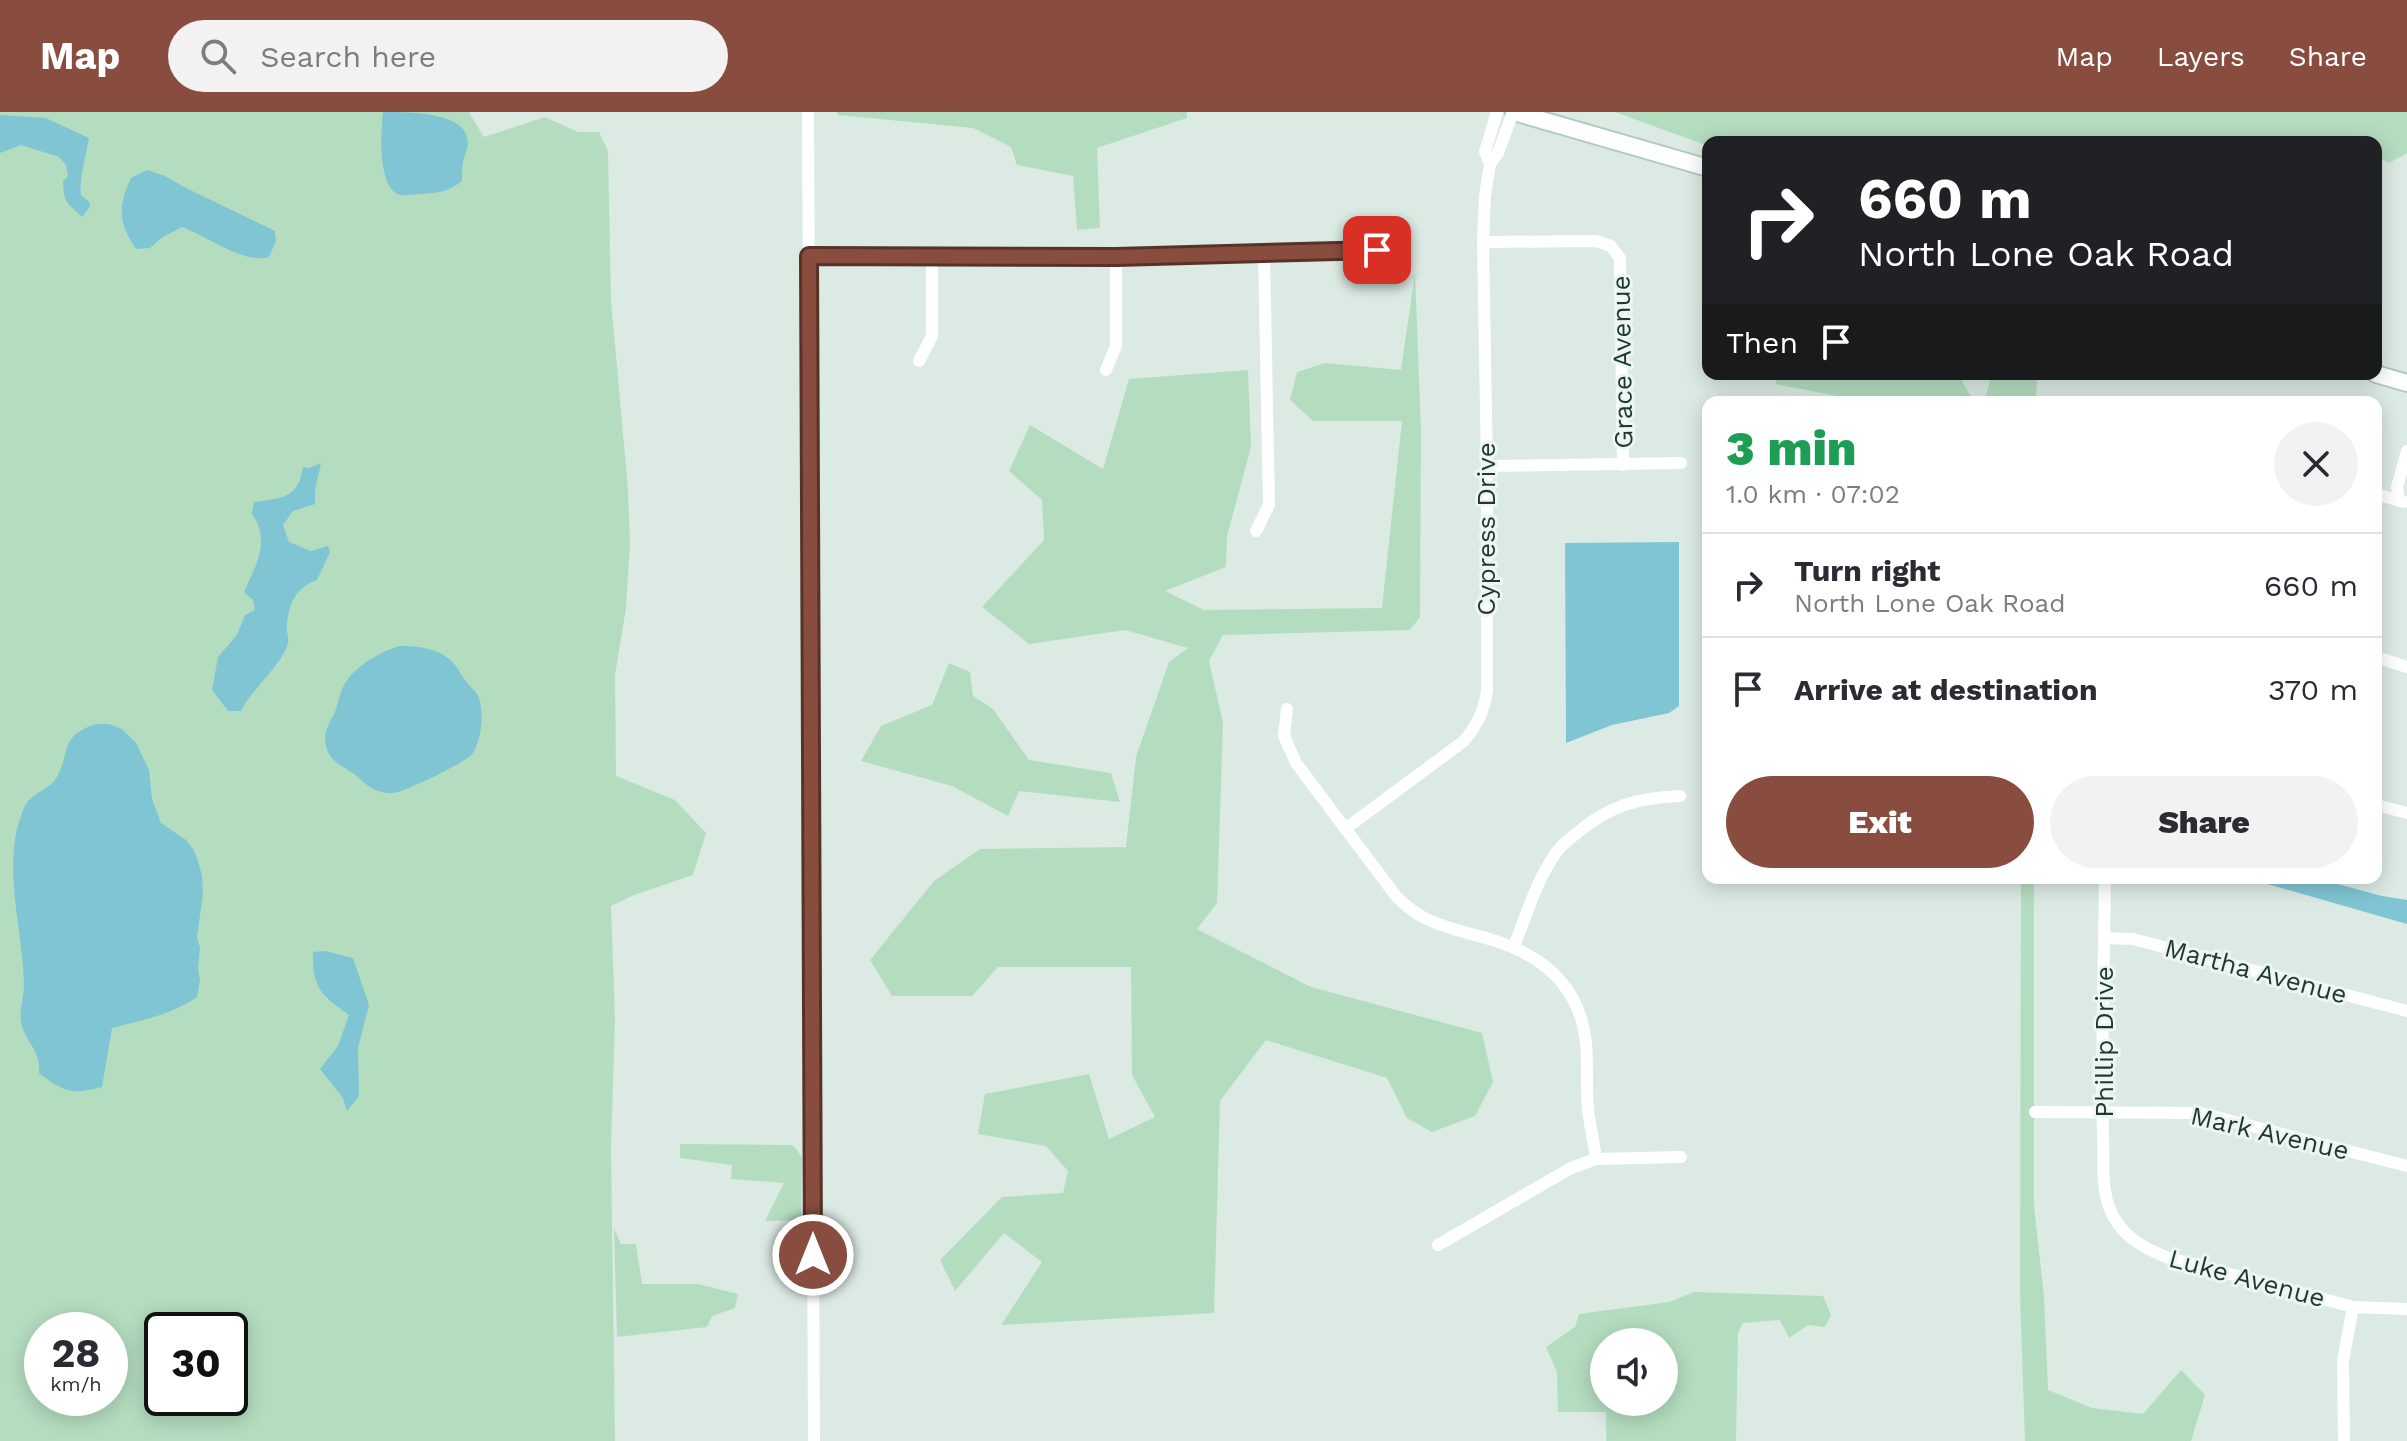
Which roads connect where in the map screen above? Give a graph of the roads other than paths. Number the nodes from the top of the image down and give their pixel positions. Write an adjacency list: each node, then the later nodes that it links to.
1 (808, 112): 9 (street)
2 (1497, 112): 4 (street, Cypress Drive)
3 (1514, 112): 4 (street, Cypress Drive); 5 (street)
4 (1490, 164): 6 (street, Cypress Drive)
5 (1702, 166)
6 (1483, 242): 18 (street, Grace Avenue); 19 (street, Cypress Drive)
7 (1405, 249): 8 (street)
8 (1264, 254): 11 (street); 22 (street)
9 (809, 256): 10 (street); 43 (street)
10 (932, 257): 11 (street); 12 (street)
11 (1116, 257): 13 (street)
12 (919, 361)
13 (1106, 370)
14 (2382, 376): 15 (street)
15 (2407, 383)
16 (2407, 451): 21 (street)
17 (1681, 463): 18 (street)
18 (1623, 465): 19 (street)
19 (1487, 466): 29 (street, Cypress Drive)
20 (2382, 495): 21 (street)
21 (2404, 499)
22 (1256, 531)
23 (2382, 659): 24 (street)
24 (2407, 667)
25 (1287, 709): 29 (street)
26 (1680, 796): 32 (street)
27 (2382, 807): 28 (street)
28 (2407, 813)
29 (1345, 829): 32 (street)
30 (2105, 884): 31 (street, Phillip Drive)
31 (2104, 938): 33 (street, Martha Avenue); 35 (street, Phillip Drive)
32 (1514, 946): 37 (street)
33 (2407, 1011)
34 (2035, 1112): 35 (street, Mark Avenue)
35 (2102, 1113): 38 (street, Mark Avenue); 39 (street, Phillip Drive)
36 (1681, 1157): 37 (street)
37 (1596, 1159): 40 (street)
38 (2407, 1166)
39 (2108, 1206): 41 (street, Luke Avenue)
40 (1438, 1245)
41 (2353, 1307): 42 (street, Luke Avenue); 44 (street)
42 (2407, 1309)
43 (814, 1441)
44 (2344, 1441)

